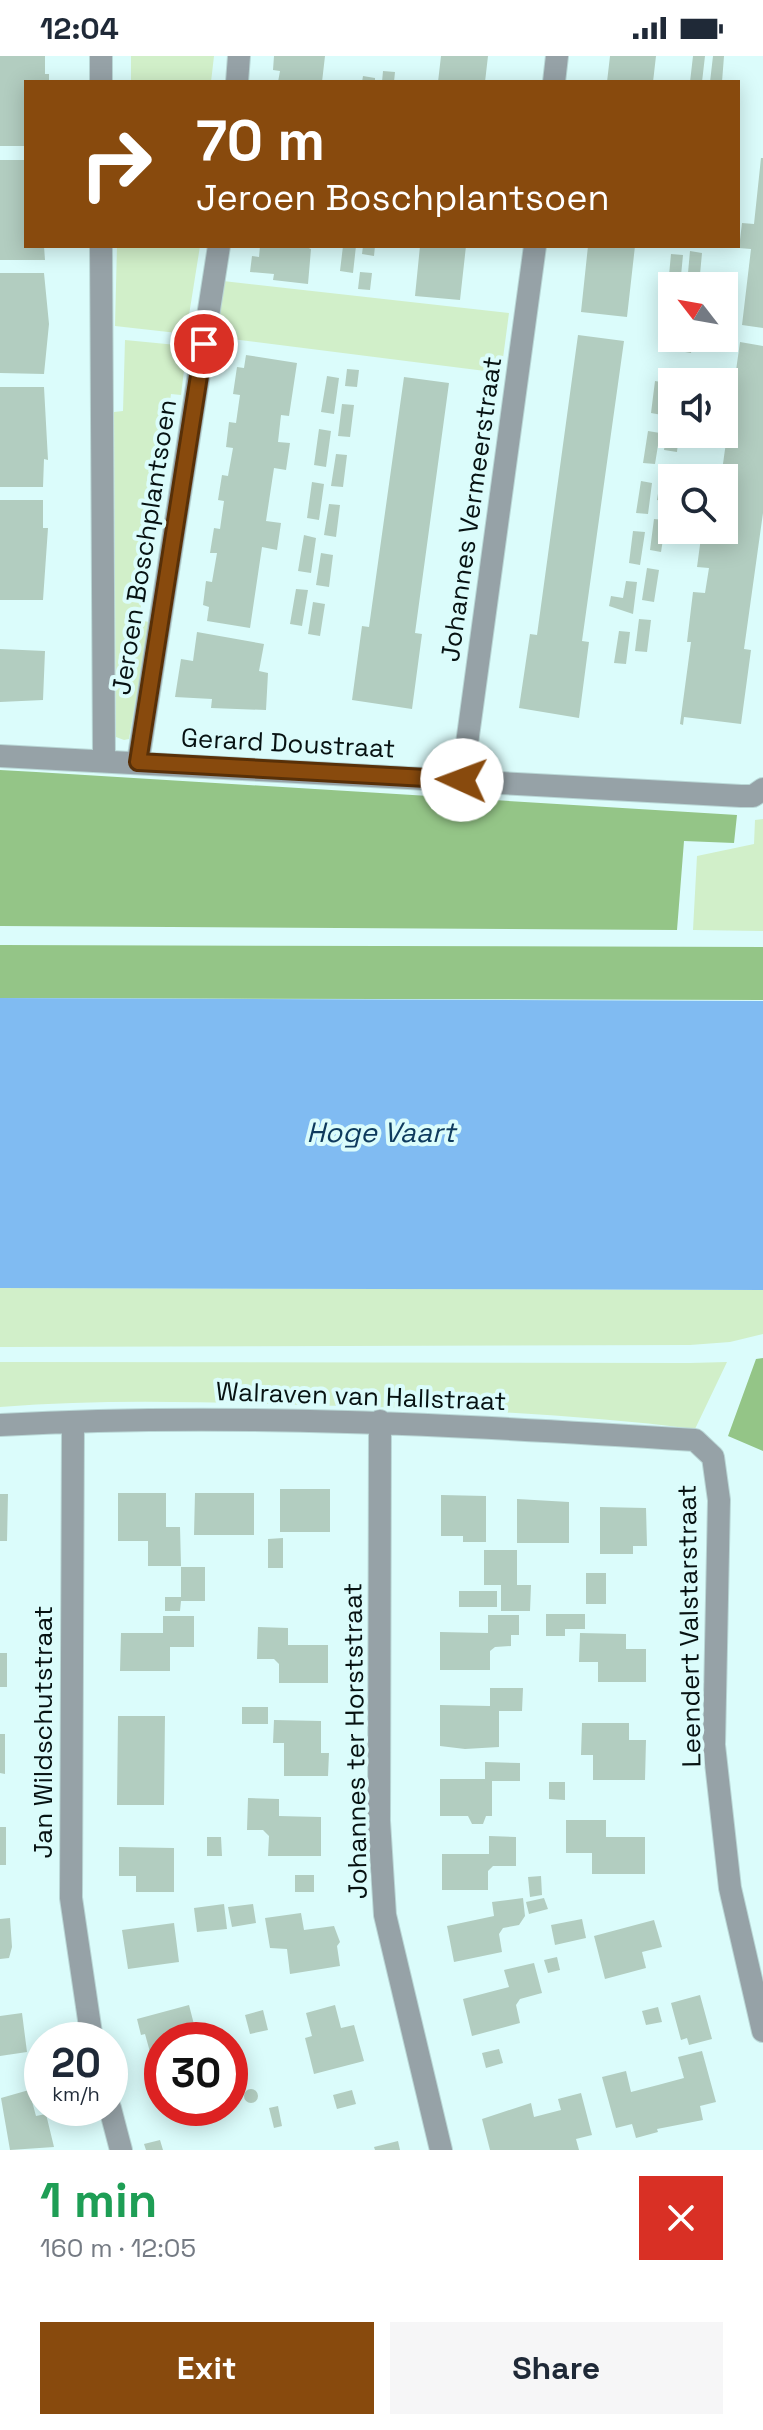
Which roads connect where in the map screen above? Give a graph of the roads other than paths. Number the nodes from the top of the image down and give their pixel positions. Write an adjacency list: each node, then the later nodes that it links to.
1 (101, 56): 4 (street)
2 (239, 56): 5 (street)
3 (557, 56): 6 (street)
4 (101, 80)
5 (237, 80)
6 (554, 80)
7 (101, 248): 11 (street, Jeroen Boschplantsoen)
8 (219, 248): 12 (street, Jeroen Boschplantsoen)
9 (535, 248): 13 (street, Johannes Vermeerstraat)
10 (0, 756): 11 (street, Gerard Doustraat)
11 (104, 760): 12 (street, Gerard Doustraat)
12 (138, 762): 13 (street, Gerard Doustraat)
13 (462, 780): 14 (street, Gerard Doustraat)
14 (763, 789)
15 (380, 1421): 16 (street, Walraven van Hallstraat); 18 (street, Walraven van Hallstraat); 23 (street, Johannes ter Horststraat)
16 (73, 1422): 17 (street, Walraven van Hallstraat); 19 (street, Jan Wildschutstraat)
17 (0, 1425)
18 (713, 1457): 20 (street, Leendert Valstarstraat)
19 (89, 2022)
20 (763, 2031)
21 (115, 2126): 22 (street)
22 (121, 2150)
23 (441, 2150)

